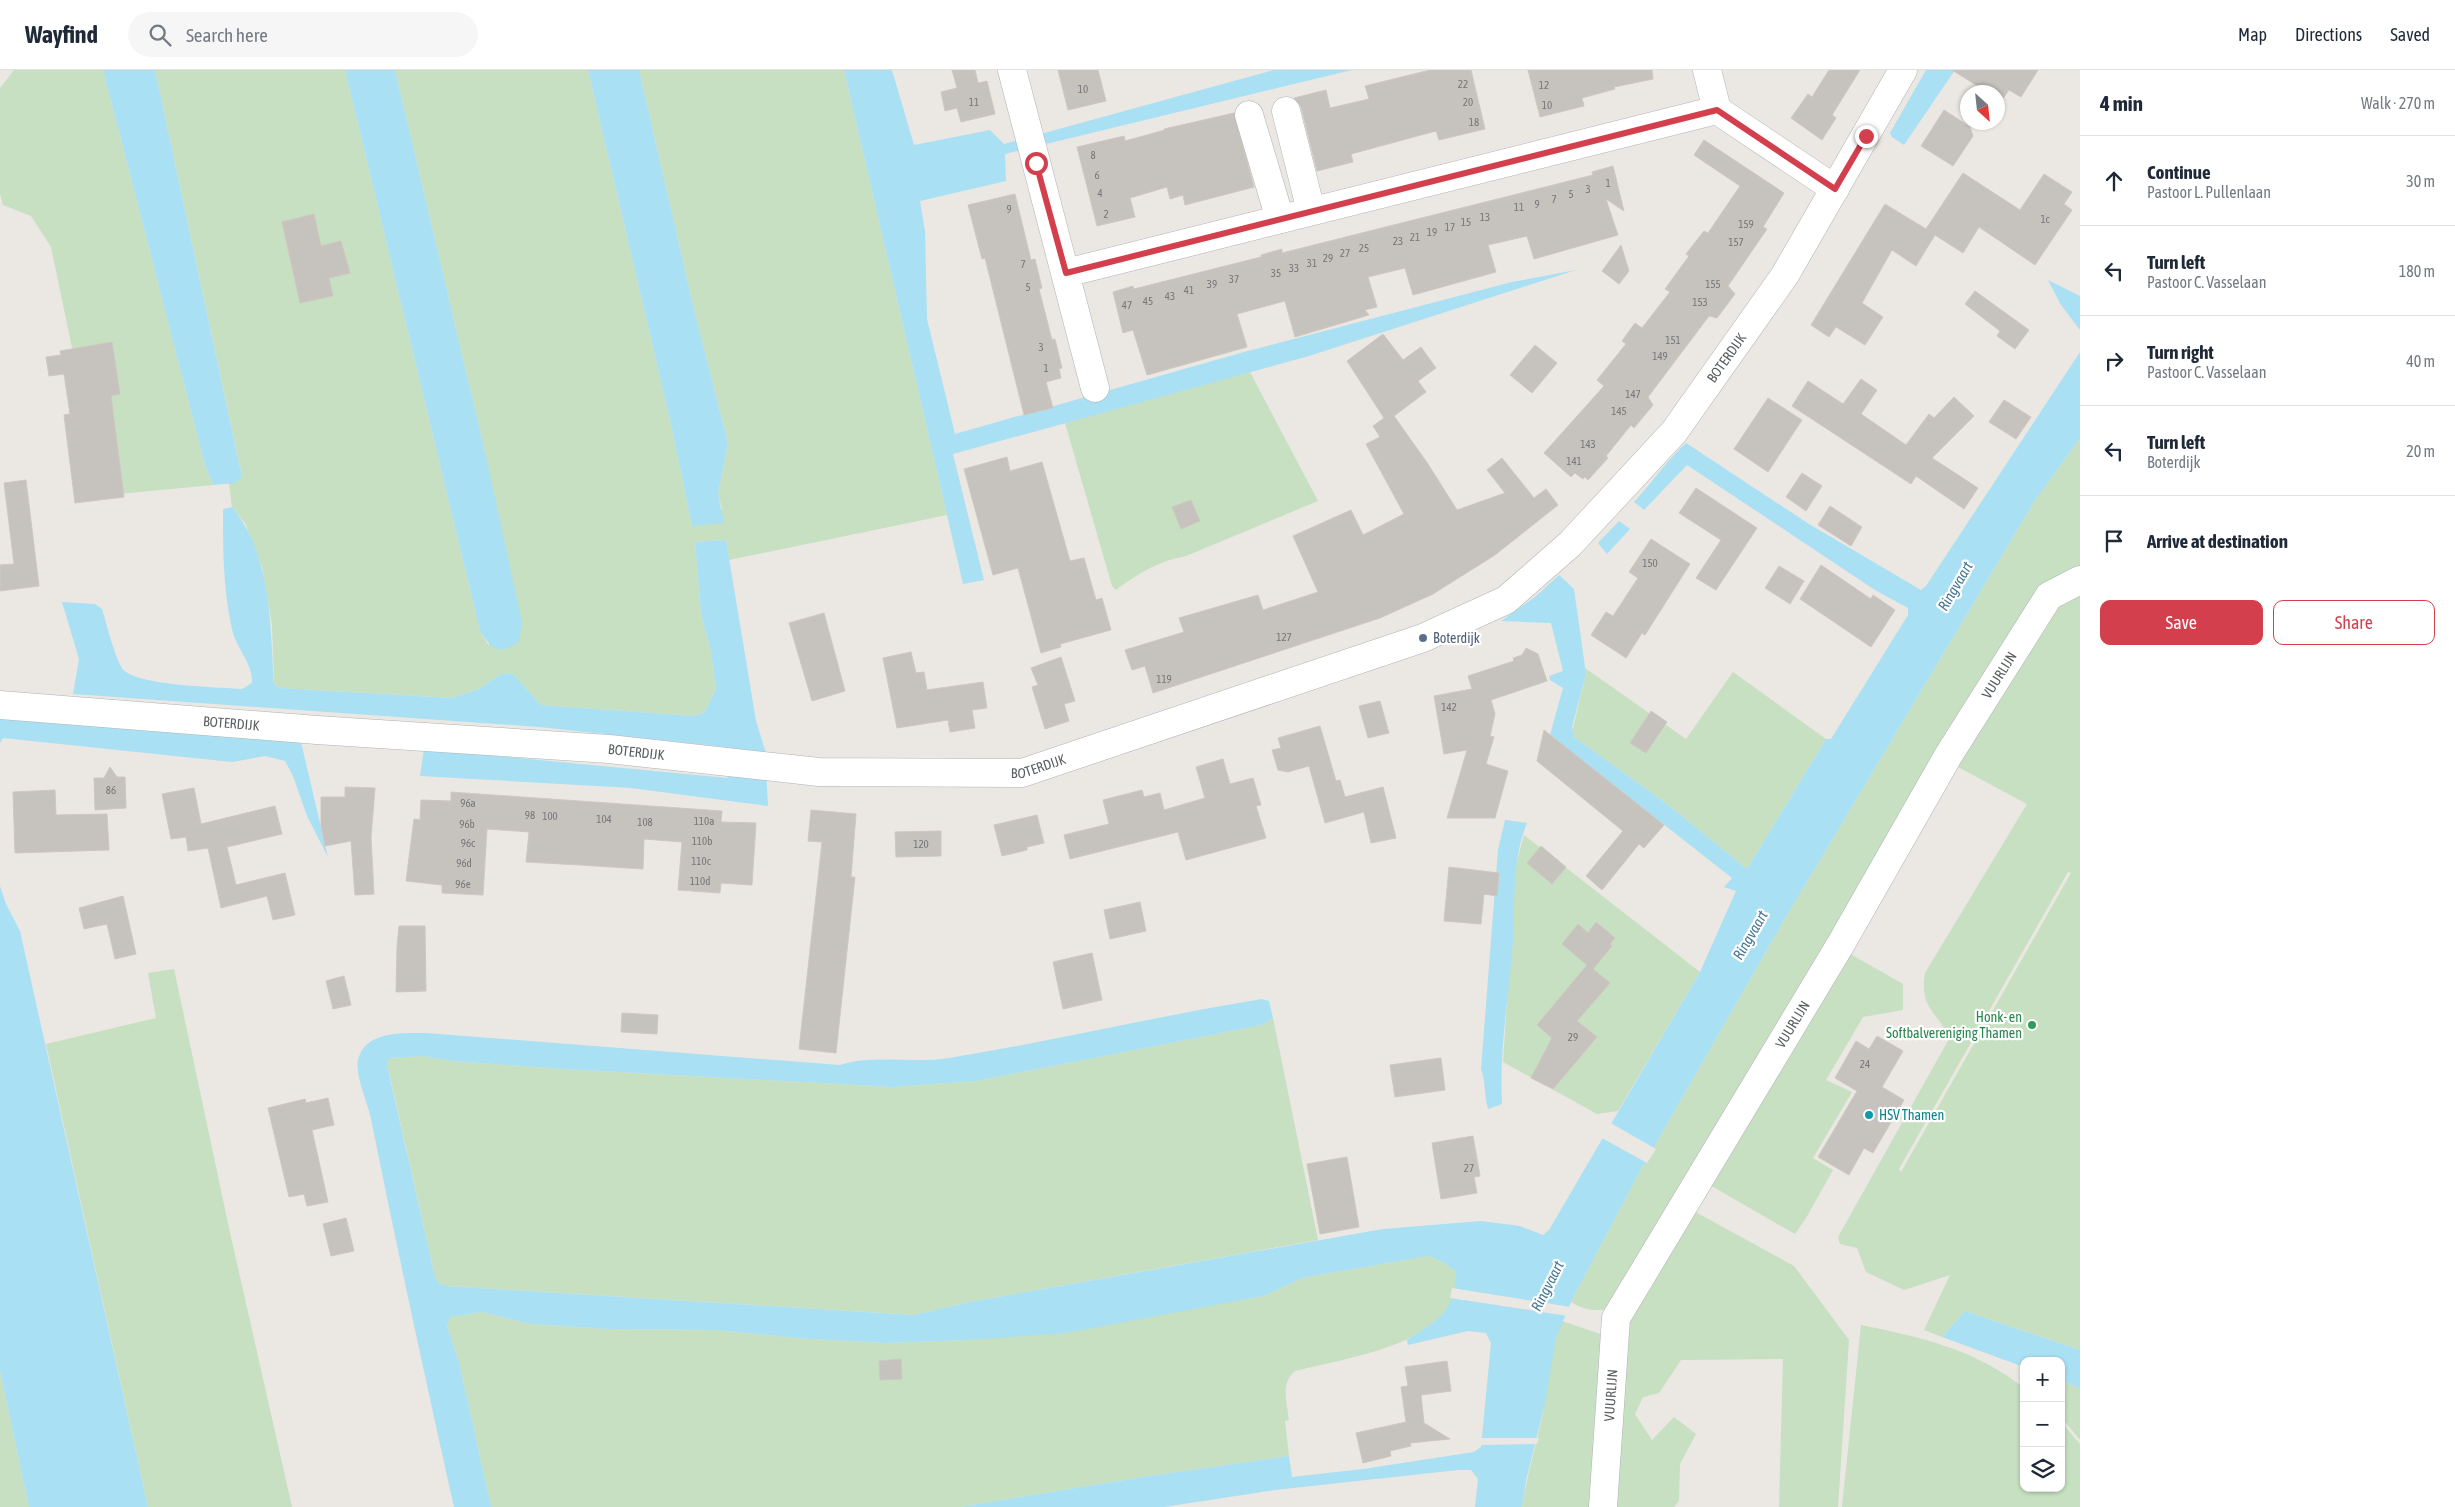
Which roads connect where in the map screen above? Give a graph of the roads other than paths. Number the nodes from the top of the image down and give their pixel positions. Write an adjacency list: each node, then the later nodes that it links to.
1 (1012, 70): 10 (street)
2 (1707, 70): 4 (street)
3 (1903, 70): 7 (street, BOTERDIJK)
4 (1717, 110): 7 (street); 8 (street)
5 (1286, 111): 8 (street)
6 (1250, 115): 9 (street)
7 (1835, 189): 13 (street, BOTERDIJK)
8 (1310, 211): 9 (street)
9 (1280, 219): 10 (street)
10 (1066, 273): 11 (street)
11 (1095, 388)
12 (2080, 580): 14 (street, VUURLIJN)
13 (0, 705)
14 (1603, 1507)

